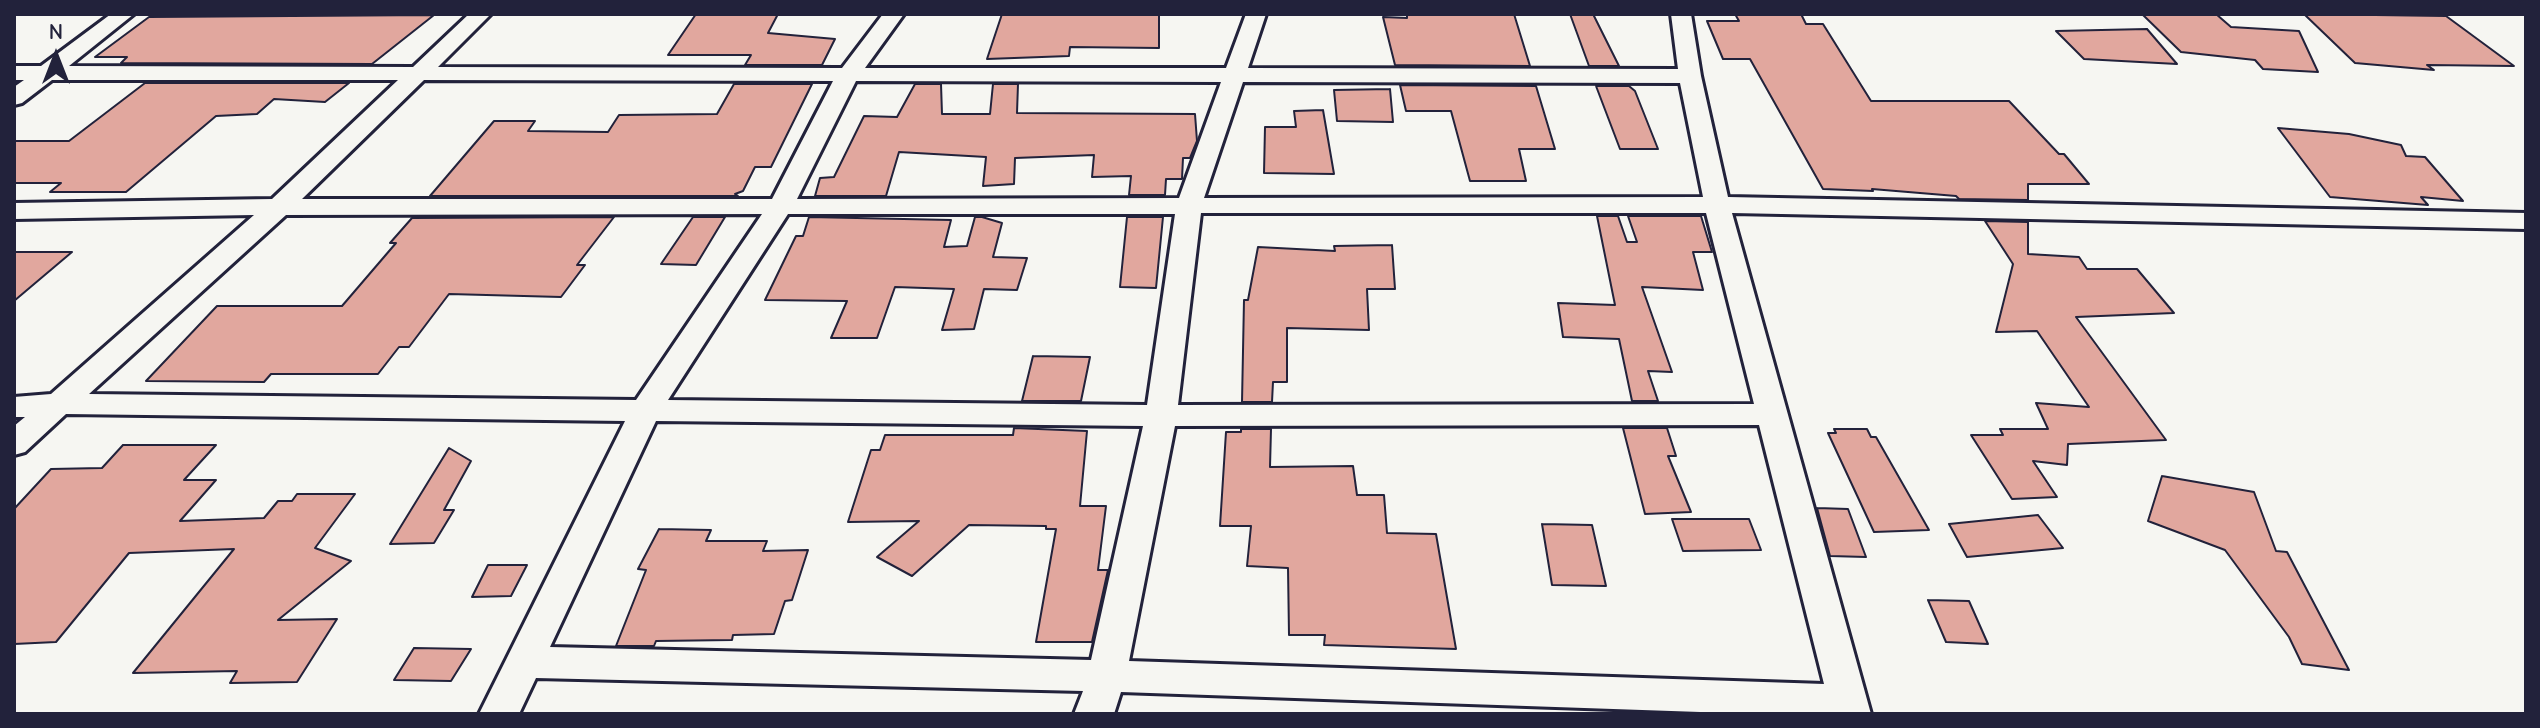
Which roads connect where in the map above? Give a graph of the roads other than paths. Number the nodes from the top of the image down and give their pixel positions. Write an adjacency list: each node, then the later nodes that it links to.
1 (124, 14): 8 (street)
2 (481, 14): 6 (street)
3 (894, 14): 9 (street)
4 (1256, 14): 10 (street)
5 (1681, 14): 11 (street)
6 (417, 72): 8 (street); 9 (street); 15 (street)
7 (14, 73): 8 (street)
8 (48, 73): 12 (street)
9 (848, 75): 10 (street); 16 (street)
10 (1235, 75): 11 (street); 13 (street)
11 (1690, 76): 14 (street)
12 (14, 98)
13 (1189, 205): 14 (street); 16 (street); 23 (street)
14 (1717, 205): 18 (street); 22 (street)
15 (279, 207): 16 (street); 17 (street); 19 (street)
16 (780, 207): 21 (street)
17 (14, 211)
18 (2526, 221)
19 (56, 404): 20 (street); 21 (street); 24 (street)
20 (14, 407)
21 (646, 409): 23 (street); 25 (street)
22 (1772, 414): 23 (street); 27 (street)
23 (1161, 416): 26 (street)
24 (14, 444)
25 (522, 662): 26 (street); 28 (street)
26 (1107, 676): 27 (street); 29 (street)
27 (1849, 708)
28 (499, 714)
29 (1094, 714)

